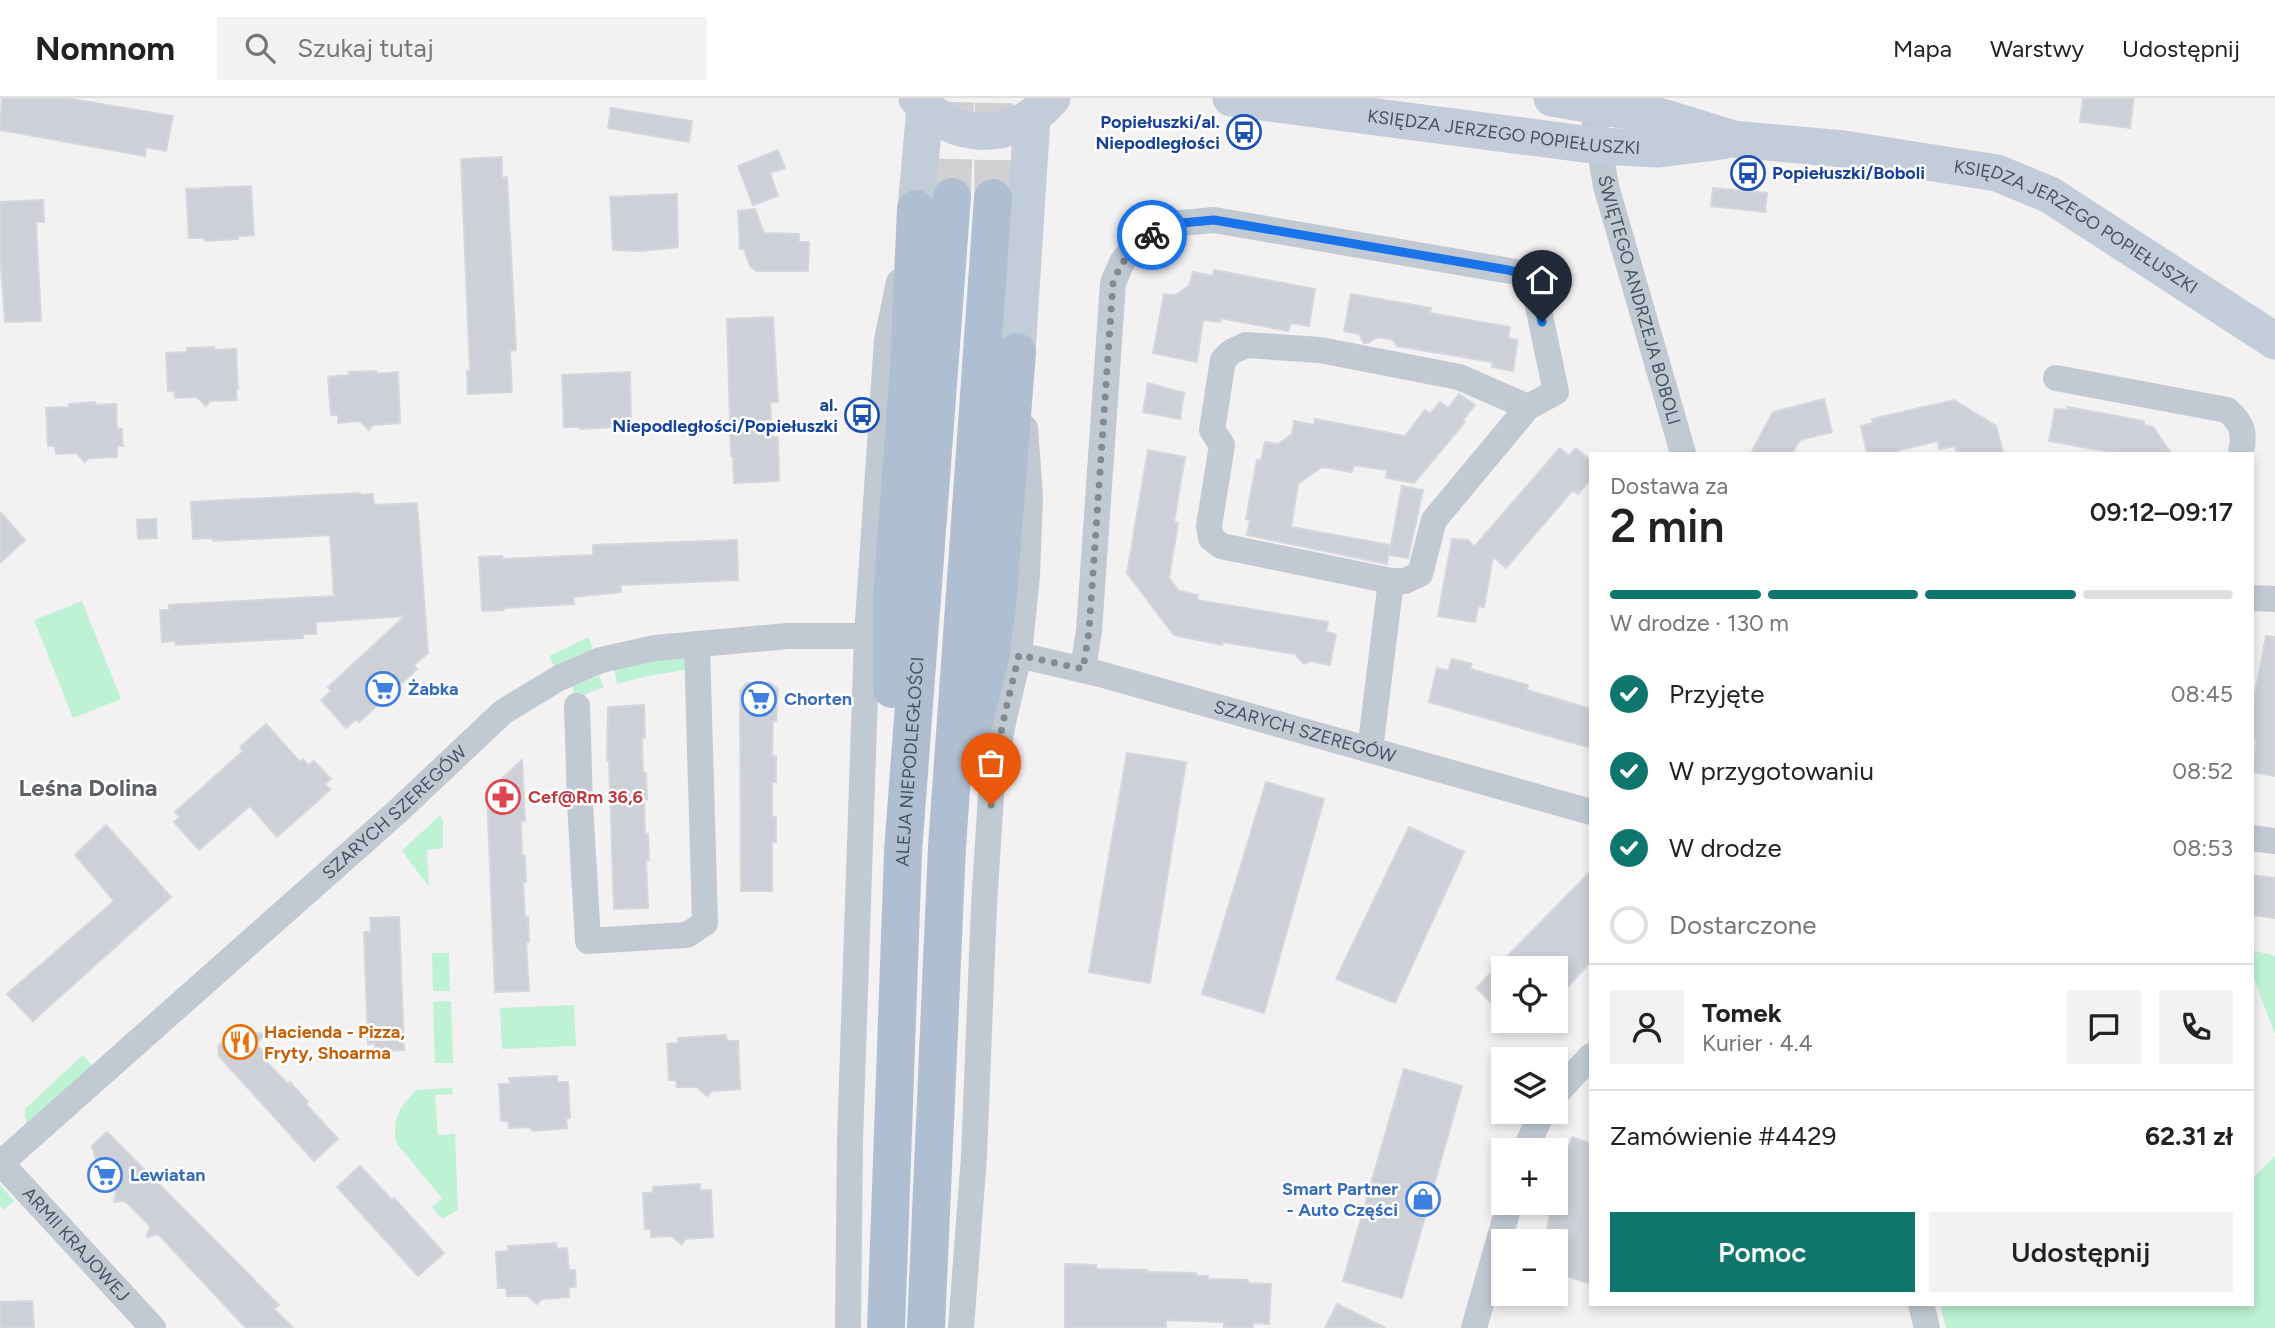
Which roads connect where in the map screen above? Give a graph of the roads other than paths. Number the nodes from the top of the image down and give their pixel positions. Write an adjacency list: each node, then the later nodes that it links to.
1 (1231, 98): 7 (street, KSIĘDZA JERZEGO POPIEŁUSZKI)
2 (1552, 98): 3 (street, KSIĘDZA JERZEGO POPIEŁUSZKI)
3 (1591, 101): 6 (street, KSIĘDZA JERZEGO POPIEŁUSZKI); 7 (street, ŚWIĘTEGO ANDRZEJA BOBOLI)
4 (921, 103): 5 (street); 10 (street)
5 (1042, 108): 12 (street)
6 (1733, 139): 7 (street, KSIĘDZA JERZEGO POPIEŁUSZKI); 11 (street, KSIĘDZA JERZEGO POPIEŁUSZKI)
7 (1599, 146): 15 (street, ŚWIĘTEGO ANDRZEJA BOBOLI)
8 (952, 197): 30 (main road, ALEJA NIEPODLEGŁOŚCI)
9 (993, 198): 29 (main road)
10 (916, 209): 20 (street); 30 (main road)
11 (2275, 341)
12 (1017, 352): 22 (street); 29 (main road)
13 (2056, 377): 16 (street)
14 (1528, 407): 17 (street); 17 (street); 23 (street)
15 (1683, 452)
16 (2241, 452)
17 (1391, 581): 25 (street)
18 (2254, 598): 19 (street)
19 (2275, 599)
20 (867, 636): 21 (street, SZARYCH SZEREGÓW); 37 (street)
21 (697, 644): 24 (street); 33 (street, SZARYCH SZEREGÓW)
22 (1019, 655): 23 (street, SZARYCH SZEREGÓW); 40 (street)
23 (1083, 669): 25 (street, SZARYCH SZEREGÓW)
24 (577, 706)
25 (1370, 750): 26 (street, SZARYCH SZEREGÓW)
26 (1589, 810)
27 (2254, 838): 28 (street)
28 (2275, 841)
29 (947, 847): 39 (main road)
30 (903, 852): 38 (main road, ALEJA NIEPODLEGŁOŚCI)
31 (1589, 1058): 32 (street)
32 (1568, 1081)
33 (1, 1162): 36 (street, ARMII KRAJOWEJ)
34 (1506, 1215): 41 (street)
35 (1922, 1306): 42 (street)
36 (153, 1328)
37 (848, 1328)
38 (886, 1328)
39 (926, 1328)
40 (961, 1328)
41 (1474, 1328)
42 (1927, 1328)

